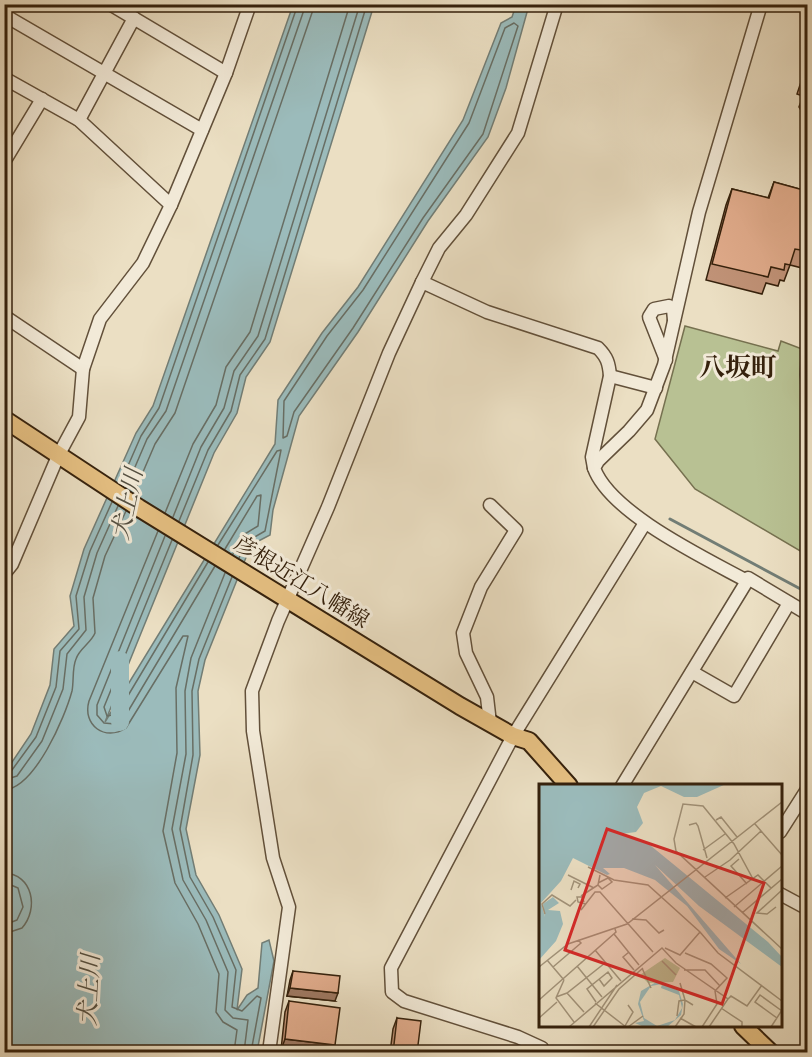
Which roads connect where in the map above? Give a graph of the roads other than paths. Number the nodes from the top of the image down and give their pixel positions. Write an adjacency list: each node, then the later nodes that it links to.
1 (110, 4): 6 (street)
2 (250, 4): 8 (street)
3 (557, 4): 15 (street)
4 (761, 4): 17 (street)
5 (4, 15): 7 (street)
6 (134, 18): 7 (street); 8 (street)
7 (105, 73): 11 (street); 12 (street)
8 (226, 73): 12 (street)
9 (4, 78): 10 (street)
10 (42, 99): 11 (street); 13 (street)
11 (78, 120): 14 (street)
12 (202, 130): 14 (street)
13 (4, 162)
14 (171, 205): 19 (street)
15 (422, 282): 20 (street); 29 (street)
16 (4, 316): 19 (street)
17 (675, 321): 18 (street); 18 (street)
18 (666, 360): 21 (street)
19 (83, 369): 23 (street)
20 (610, 375): 21 (street); 24 (street)
21 (656, 388): 24 (street)
22 (4, 419): 23 (main road, 彦根近江八幡線)
23 (63, 459): 27 (street); 29 (main road, 彦根近江八幡線)
24 (594, 468): 26 (street)
25 (490, 506): 33 (street)
26 (645, 523): 28 (street); 34 (street)
27 (4, 574)
28 (747, 581): 30 (street); 32 (street)
29 (286, 596): 33 (main road, 彦根近江八幡線); 43 (street)
30 (789, 603): 31 (street); 32 (street)
31 (807, 614)
32 (692, 672): 36 (street)
33 (490, 723): 34 (main road, 彦根近江八幡線)
34 (513, 736): 35 (main road, 彦根近江八幡線); 42 (street)
35 (567, 784)
36 (623, 784)
37 (807, 790): 38 (street)
38 (782, 829)
39 (782, 897): 40 (street)
40 (807, 909)
41 (744, 1027): 44 (main road)
42 (542, 1048)
43 (269, 1053)
44 (770, 1053)

